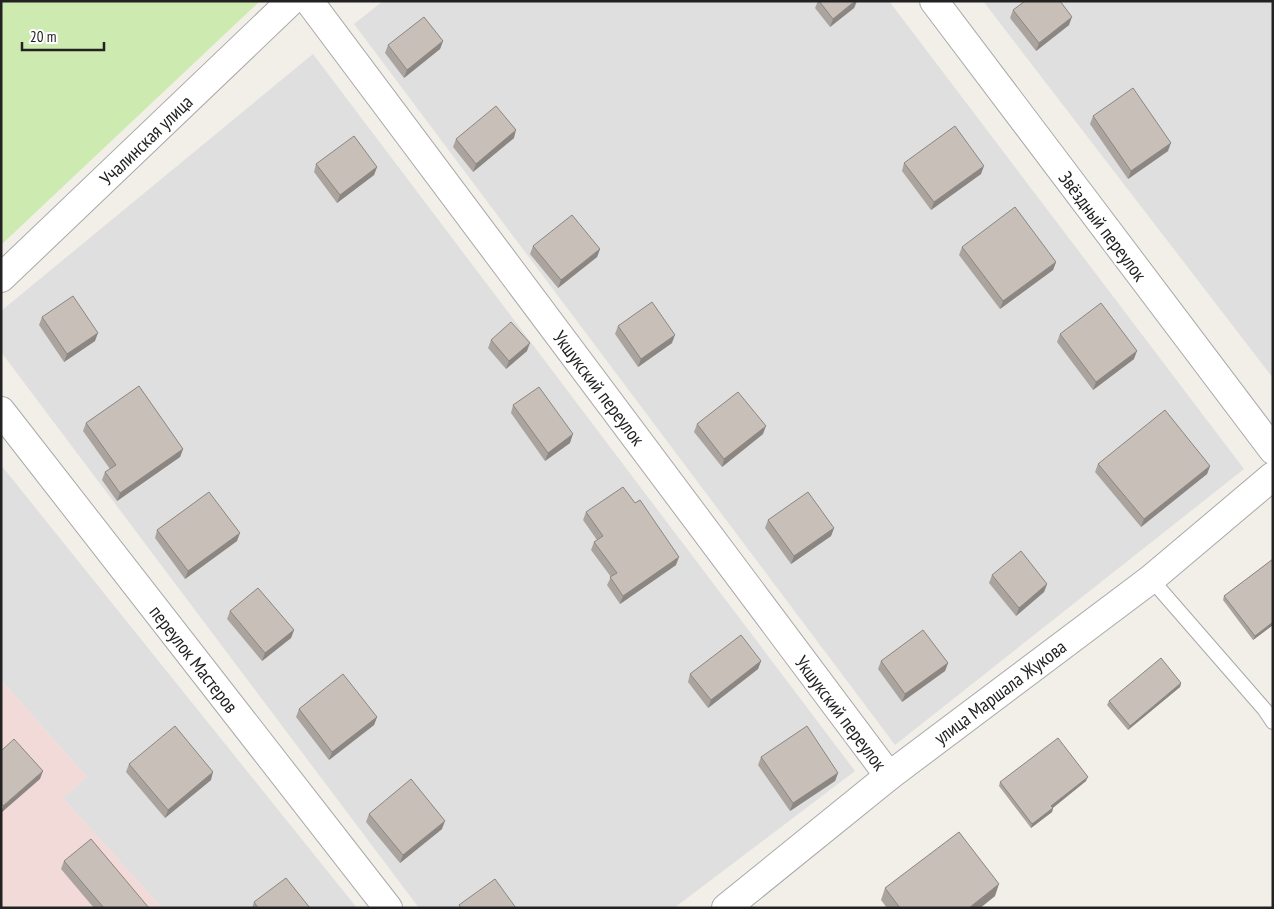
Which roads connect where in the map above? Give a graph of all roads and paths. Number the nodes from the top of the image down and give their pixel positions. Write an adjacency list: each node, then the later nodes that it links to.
1 (291, 1): 4 (street, Учалинская улица)
2 (309, 1): 10 (street, Укшукский переулок)
3 (934, 1): 6 (street, Звёздный переулок)
4 (1, 278)
5 (1, 411): 11 (street, переулок Мастеров)
6 (1273, 450)
7 (1273, 476): 8 (street, улица Маршала Жукова)
8 (1151, 579): 9 (lane); 10 (street, улица Маршала Жукова)
9 (1273, 722)
10 (889, 776): 12 (street, улица Маршала Жукова)
11 (388, 908)
12 (726, 908)

